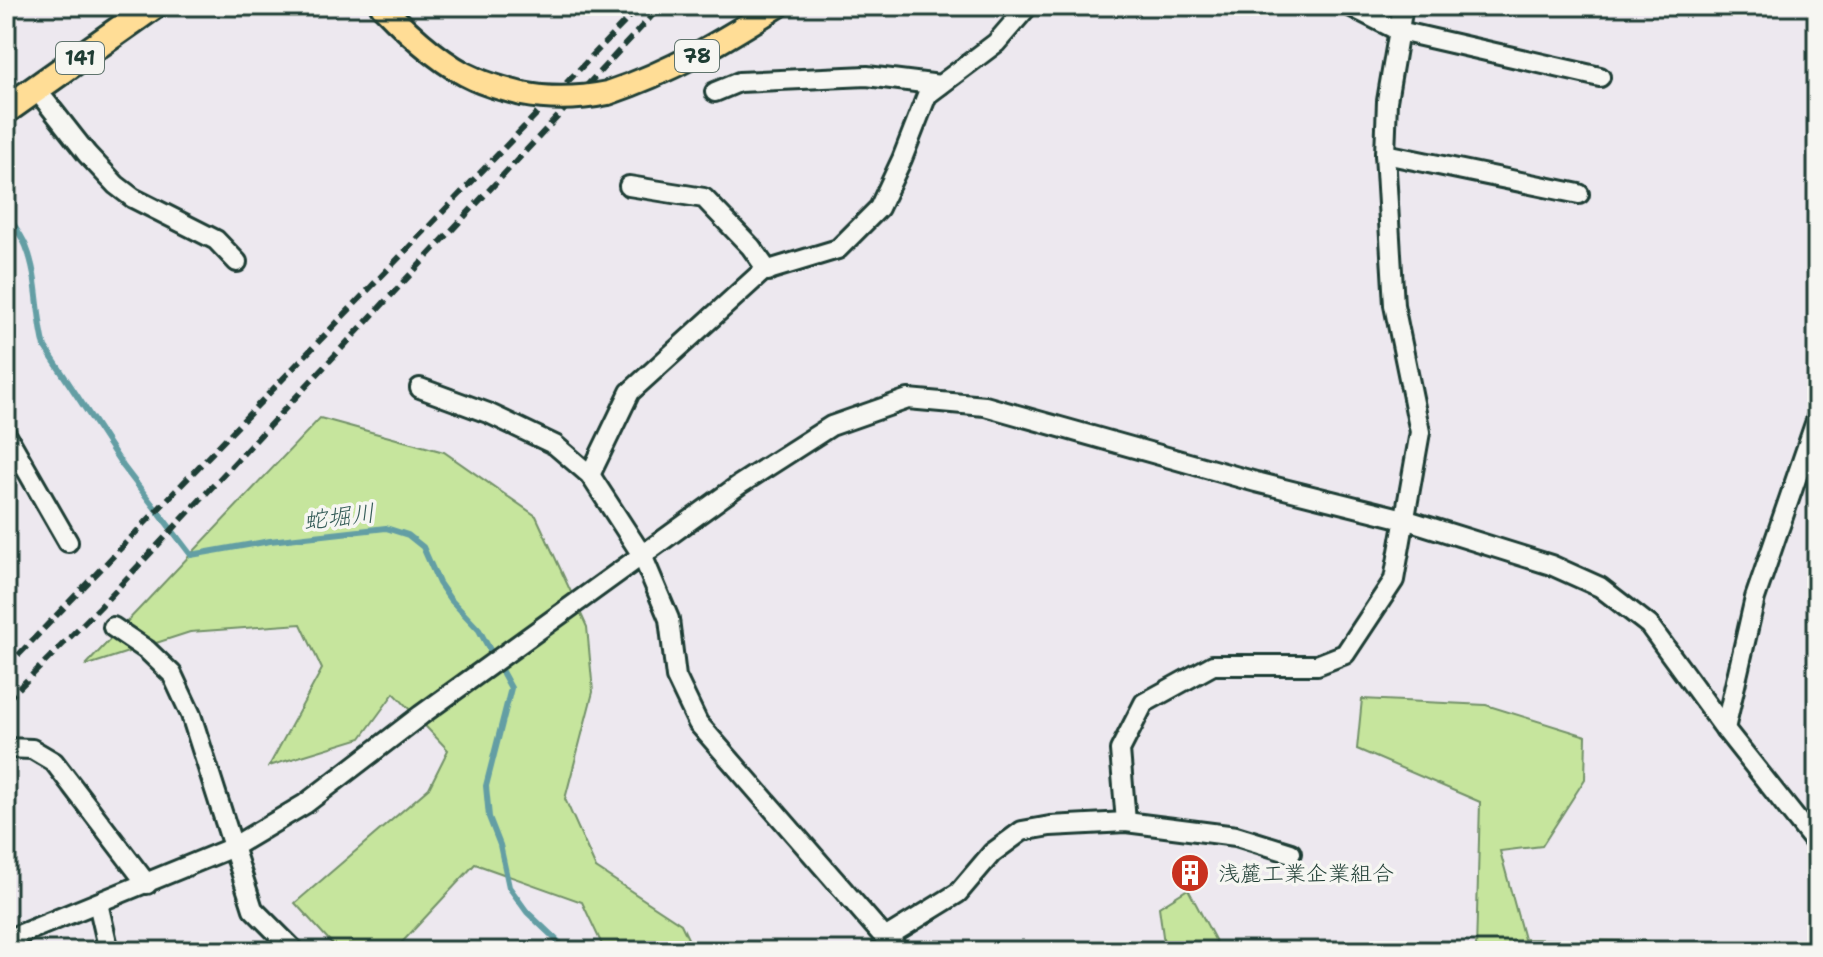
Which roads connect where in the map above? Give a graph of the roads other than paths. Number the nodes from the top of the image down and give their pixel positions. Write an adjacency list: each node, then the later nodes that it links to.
1 (153, 6): 10 (highway, 141)
2 (382, 6): 3 (main road, 78, bridge)
3 (778, 6)
4 (1028, 6): 9 (street)
5 (1350, 6): 7 (street)
6 (1403, 6): 7 (street)
7 (1399, 31): 8 (street); 13 (street)
8 (1600, 77)
9 (940, 85): 11 (street); 17 (street)
10 (36, 89): 12 (highway, 141); 16 (street)
11 (715, 92)
12 (6, 110)
13 (1385, 154): 15 (street); 22 (street)
14 (629, 186): 17 (street)
15 (1579, 194)
16 (237, 262)
17 (768, 271): 21 (street)
18 (420, 388): 21 (street)
19 (1817, 418): 26 (street)
20 (6, 434): 23 (street)
21 (590, 475): 24 (street)
22 (1404, 519): 24 (street); 26 (street); 28 (street)
23 (68, 542)
24 (642, 555): 30 (street); 34 (street)
25 (113, 627): 30 (street)
26 (1725, 729): 29 (street)
27 (6, 748): 32 (street)
28 (1126, 822): 31 (street); 34 (street)
29 (1817, 845)
30 (231, 848): 32 (street); 37 (street)
31 (1291, 853)
32 (147, 884): 33 (street)
33 (98, 903): 35 (street); 36 (street)
34 (885, 938): 38 (street)
35 (6, 940)
36 (109, 951)
37 (295, 951)
38 (901, 951)

